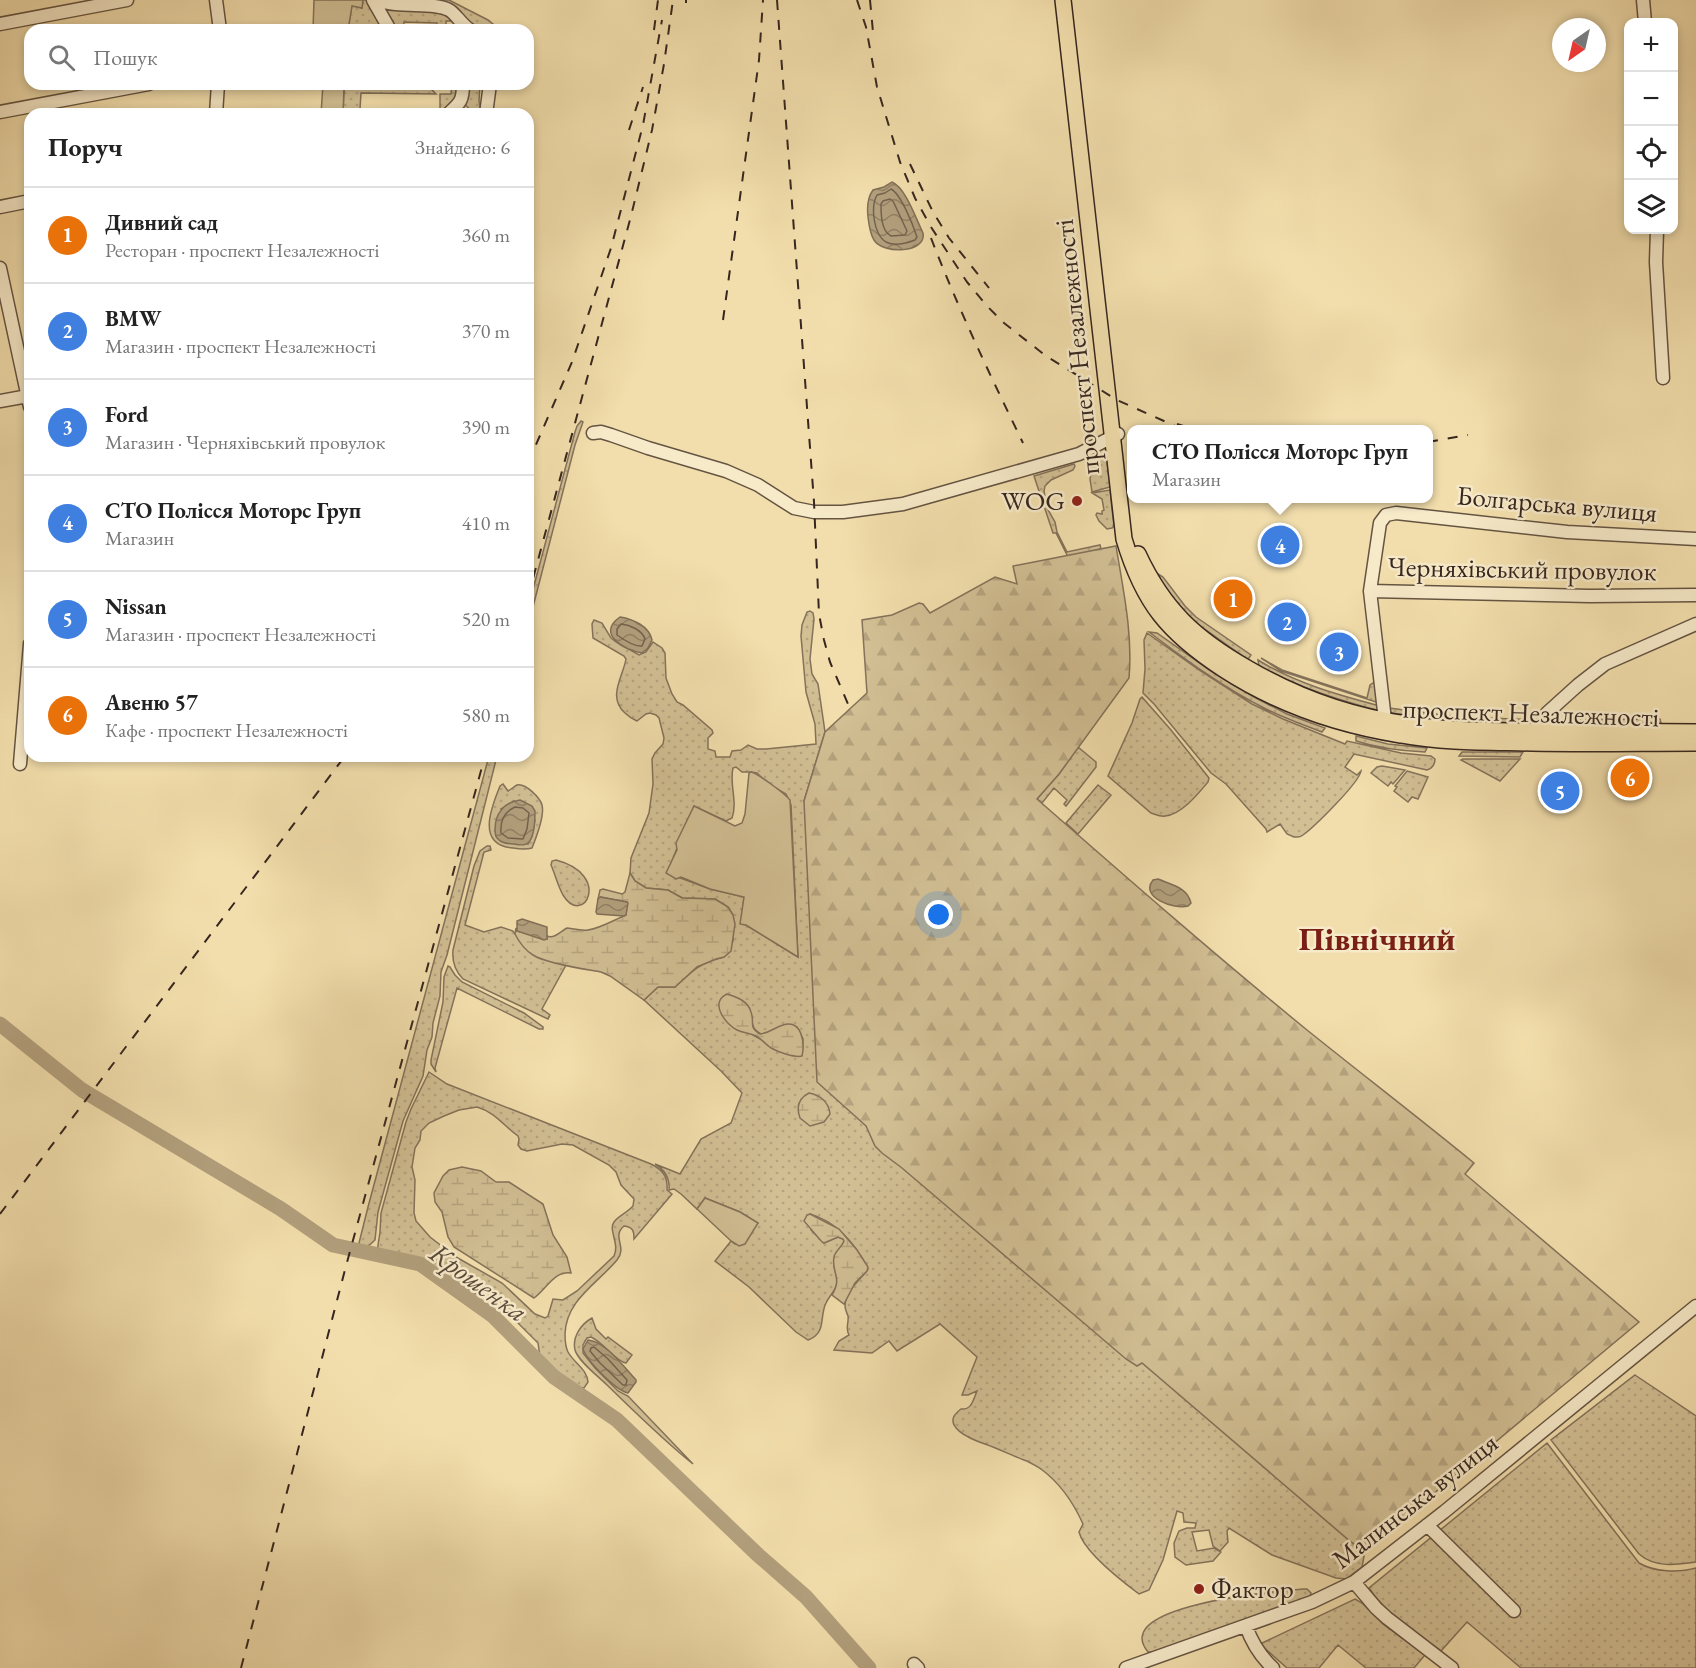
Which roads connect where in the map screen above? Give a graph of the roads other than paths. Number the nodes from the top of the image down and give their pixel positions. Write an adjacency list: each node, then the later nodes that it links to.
1 (127, 0): 8 (street)
2 (216, 0): 9 (street)
3 (376, 0): 10 (street); 11 (street)
4 (1064, 0): 30 (main road, проспект Незалежності)
5 (1072, 0): 30 (main road, проспект Незалежності)
6 (1643, 0): 7 (street)
7 (1645, 18)
8 (0, 24)
9 (219, 24)
10 (387, 24)
11 (460, 24)
12 (116, 90): 19 (street)
13 (218, 90): 16 (street)
14 (463, 90): 17 (street)
15 (489, 90): 18 (street)
16 (216, 108)
17 (454, 108)
18 (487, 108)
19 (0, 112)
20 (24, 202): 21 (street)
21 (0, 207)
22 (1657, 234): 25 (street)
23 (0, 268): 24 (street)
24 (3, 300): 26 (street)
25 (1663, 378)
26 (24, 382)
27 (0, 401): 28 (street)
28 (24, 401)
29 (593, 433): 30 (street)
30 (1116, 436): 31 (main road, проспект Незалежності); 41 (main road, проспект Незалежності)
31 (1127, 495)
32 (1129, 503): 38 (main road, проспект Незалежності)
33 (1696, 539): 34 (street, Болгарська вулиця)
34 (1370, 591): 35 (street, Черняхівський провулок); 38 (street, Черняхівський провулок)
35 (1696, 595)
36 (1696, 624): 39 (street)
37 (24, 716): 42 (street)
38 (1385, 720): 39 (main road, проспект Незалежності)
39 (1544, 731): 40 (main road, проспект Незалежності)
40 (1696, 732)
41 (1696, 743)
42 (20, 764)
43 (1696, 1306): 44 (street, Малинська вулиця)
44 (1427, 1525): 45 (street, Малинська вулиця); 46 (street)
45 (1354, 1582): 47 (street, Малинська вулиця); 50 (street)
46 (1514, 1611)
47 (1246, 1626): 48 (street, Малинська вулиця); 49 (street)
48 (1126, 1668)
49 (1273, 1668)
50 (1452, 1668)

